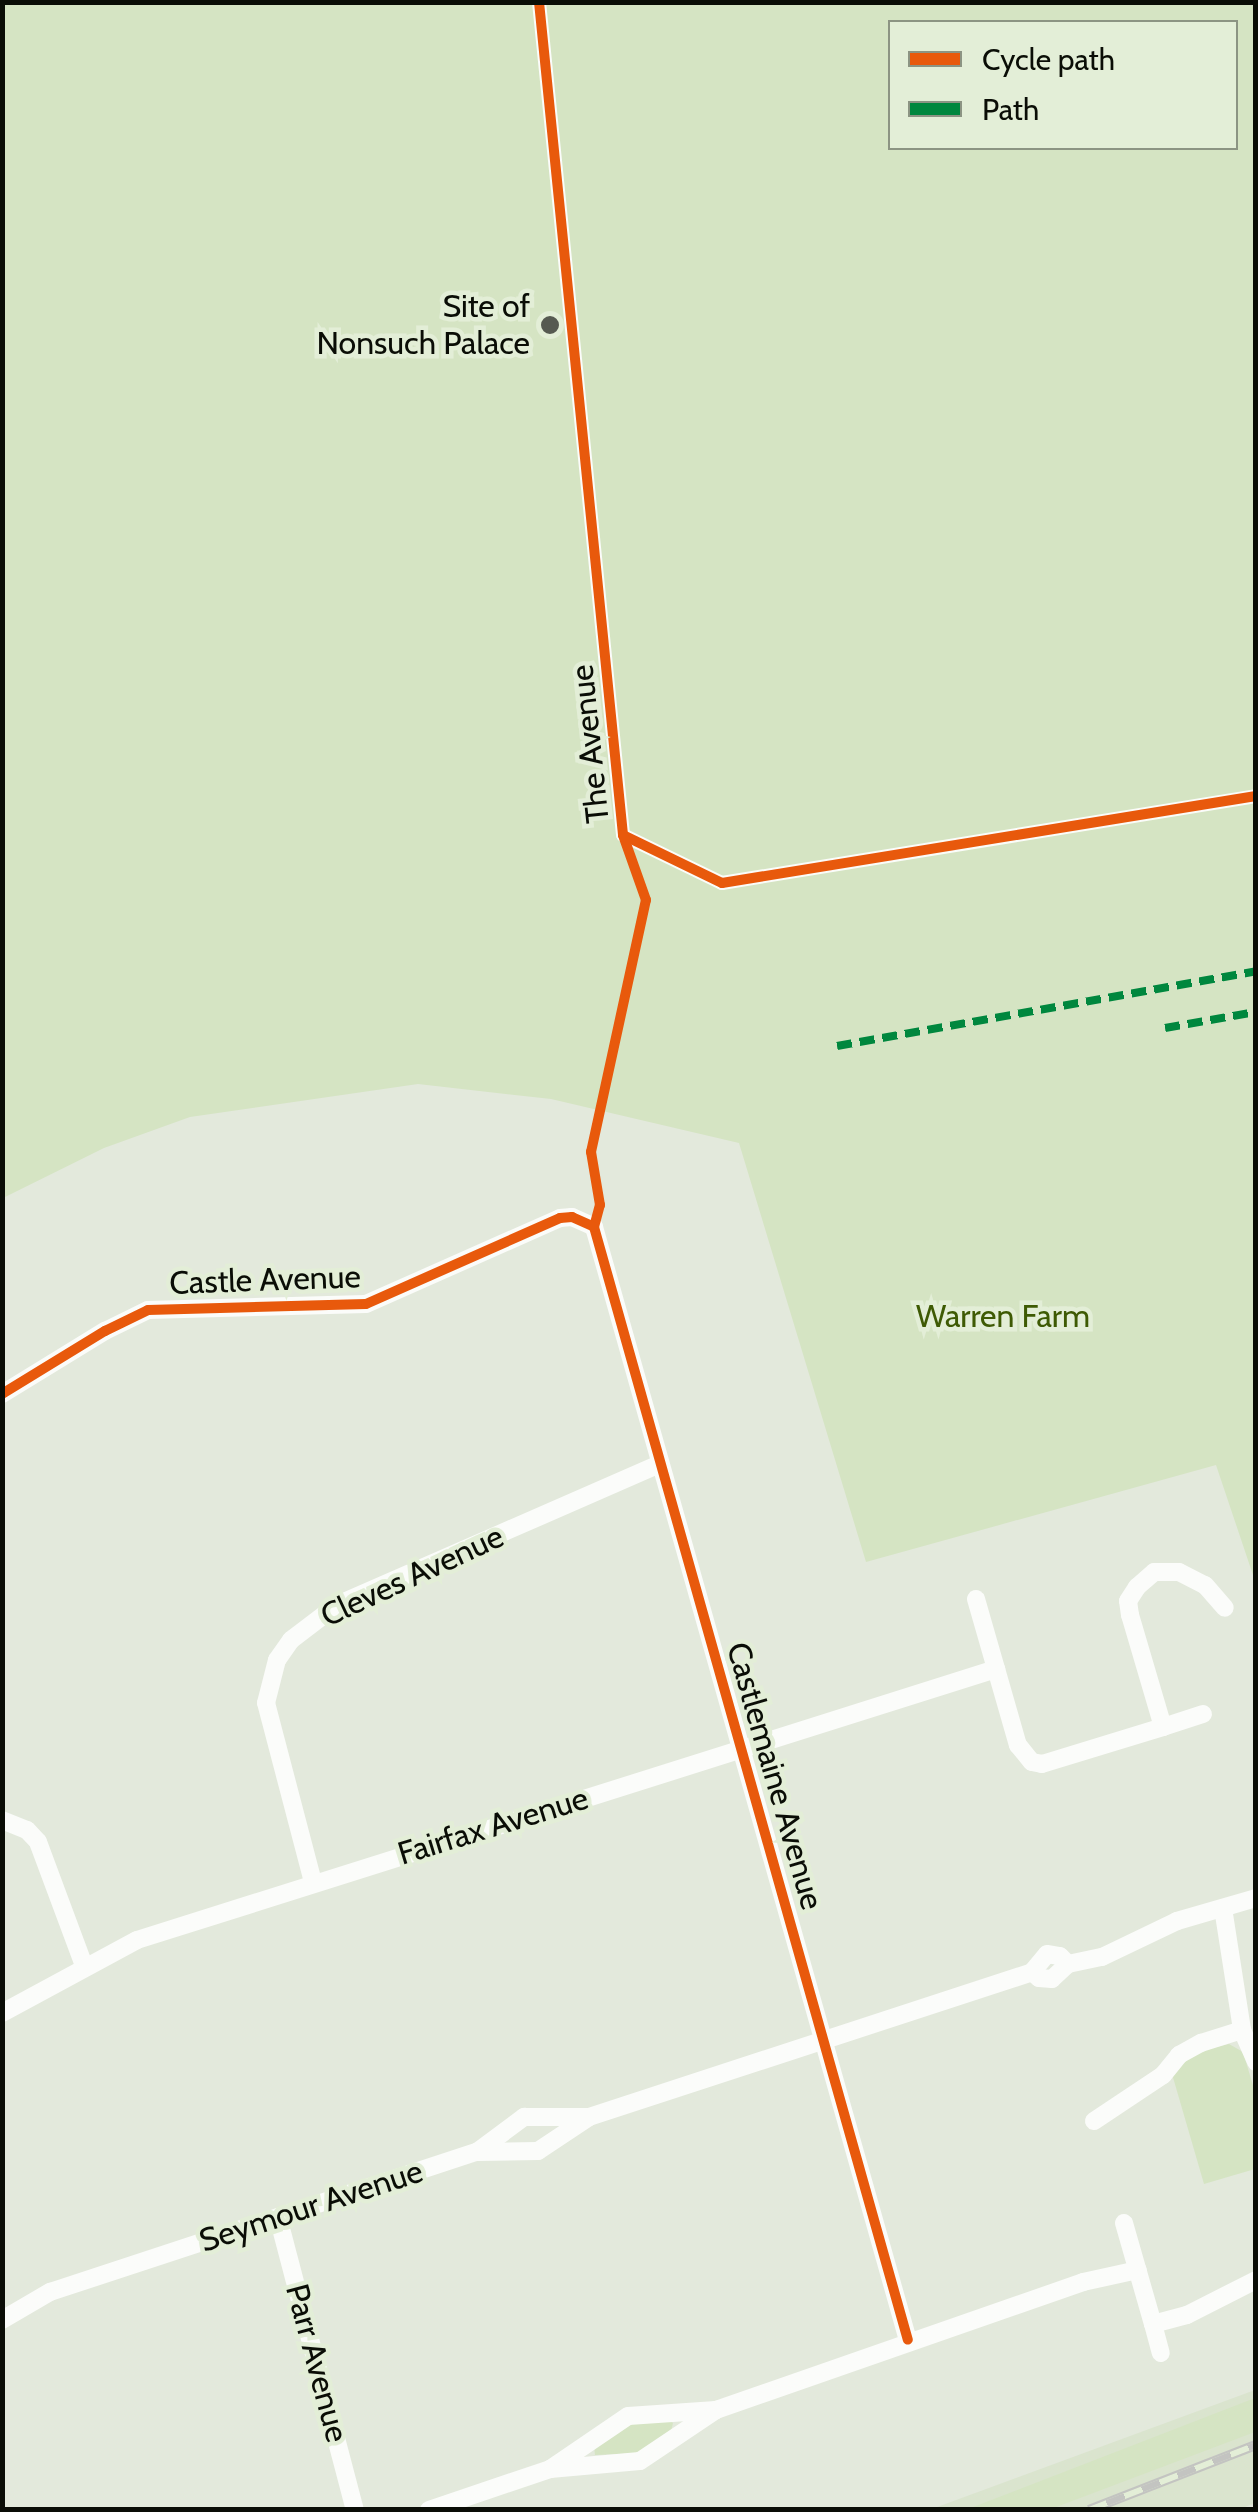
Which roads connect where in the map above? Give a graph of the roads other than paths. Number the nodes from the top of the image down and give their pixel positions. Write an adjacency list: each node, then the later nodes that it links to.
1 (539, 2): 2 (street, The Avenue)
2 (1256, 796)
3 (594, 1226): 4 (street, Castle Avenue); 5 (street, Castlemaine Avenue)
4 (2, 1394)
5 (660, 1464): 11 (street, Castlemaine Avenue); 13 (street, Cleves Avenue)
6 (976, 1600): 8 (street)
7 (1225, 1608): 10 (street)
8 (996, 1670): 10 (street); 11 (street, Fairfax Avenue)
9 (1203, 1714): 10 (street)
10 (1163, 1728)
11 (740, 1748): 13 (street, Fairfax Avenue); 19 (street, Castlemaine Avenue)
12 (2, 1820): 16 (street)
13 (313, 1882): 16 (street, Fairfax Avenue)
14 (1256, 1898): 15 (street, Seymour Avenue)
15 (1223, 1908): 18 (street); 19 (street, Seymour Avenue)
16 (84, 1966): 17 (street, Fairfax Avenue)
17 (2, 2013)
18 (1242, 2030): 20 (street); 22 (street)
19 (825, 2040): 21 (street, Seymour Avenue); 30 (street, Castlemaine Avenue)
20 (1256, 2062)
21 (589, 2117): 23 (street, Seymour Avenue); 23 (street, Seymour Avenue)
22 (1094, 2121)
23 (477, 2152): 24 (street, Seymour Avenue)
24 (278, 2217): 28 (street, Seymour Avenue); 34 (street, Parr Avenue)
25 (1124, 2223): 26 (street)
26 (1138, 2270): 29 (street); 30 (street)
27 (1256, 2280): 29 (street)
28 (2, 2320)
29 (1153, 2324): 31 (street)
30 (908, 2340): 32 (street)
31 (1161, 2352)
32 (716, 2410): 33 (street); 33 (street)
33 (550, 2469): 35 (street)
34 (355, 2510)
35 (429, 2510)

